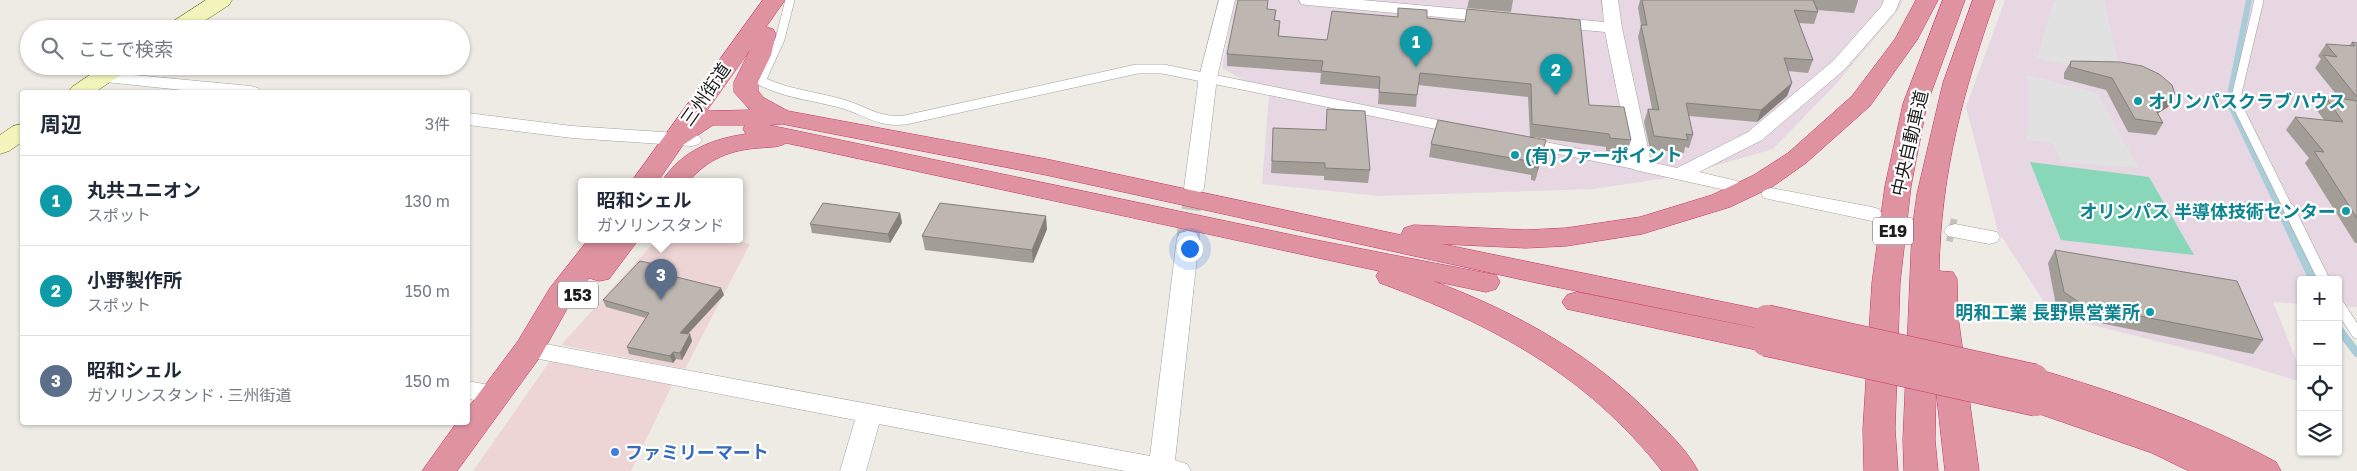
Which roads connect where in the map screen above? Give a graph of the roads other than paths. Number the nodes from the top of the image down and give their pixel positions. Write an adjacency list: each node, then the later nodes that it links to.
1 (221, 0): 13 (main road)
2 (790, 0): 19 (lane)
3 (1227, 0): 19 (street)
4 (1306, 0): 12 (street)
5 (1610, 0): 15 (street)
6 (1892, 0): 32 (street)
7 (1928, 0): 41 (highway)
8 (1954, 0): 61 (highway, 中央自動車道 / E19)
9 (1984, 0): 39 (highway, 中央自動車道 / E19)
10 (2259, 0): 47 (lane)
11 (771, 4): 16 (highway, 三州街道); 20 (highway, 三州街道)
12 (1514, 19)
13 (191, 20)
14 (1534, 21): 15 (street)
15 (1613, 28): 31 (street)
16 (766, 34): 23 (highway, 三州街道); 25 (highway)
17 (106, 75): 21 (main road)
18 (132, 75): 22 (street)
19 (1208, 77): 26 (lane); 37 (street)
20 (716, 79): 23 (highway); 28 (highway, 三州街道)
21 (83, 90)
22 (237, 90)
23 (708, 118): 25 (highway); 28 (highway, 三州街道)
24 (470, 119): 28 (street)
25 (786, 128): 35 (highway); 41 (highway); 46 (highway)
26 (1456, 128)
27 (20, 132): 30 (main road)
28 (683, 140): 33 (highway, 三州街道); 34 (highway, 三州街道)
29 (1524, 142): 31 (lane)
30 (0, 146)
31 (1642, 166): 32 (street)
32 (1680, 174): 36 (street)
33 (648, 178)
34 (666, 178)
35 (678, 178)
36 (1730, 185)
37 (1194, 188)
38 (1771, 194): 40 (street)
39 (1930, 194): 62 (highway, 中央自動車道 / E19); 63 (highway)
40 (1872, 214)
41 (1340, 231): 49 (highway)
42 (1955, 231): 43 (street)
43 (1989, 237)
44 (1188, 238): 57 (street)
45 (617, 243): 51 (highway, 153)
46 (1316, 249): 49 (highway); 60 (highway)
47 (2322, 276)
48 (2342, 310): 50 (lane)
49 (1766, 331): 52 (highway, bridge)
50 (2357, 333)
51 (529, 349): 53 (highway, 153); 54 (street)
52 (2035, 390): 64 (highway); 65 (highway)
53 (482, 392): 55 (highway, 153)
54 (870, 412): 57 (street); 59 (street)
55 (470, 414)
56 (464, 425): 58 (highway, 153)
57 (1167, 470)
58 (439, 471)
59 (853, 471)
60 (1681, 471)
61 (1880, 471)
62 (1921, 471)
63 (1962, 471)
64 (2219, 471)
65 (2264, 471)

